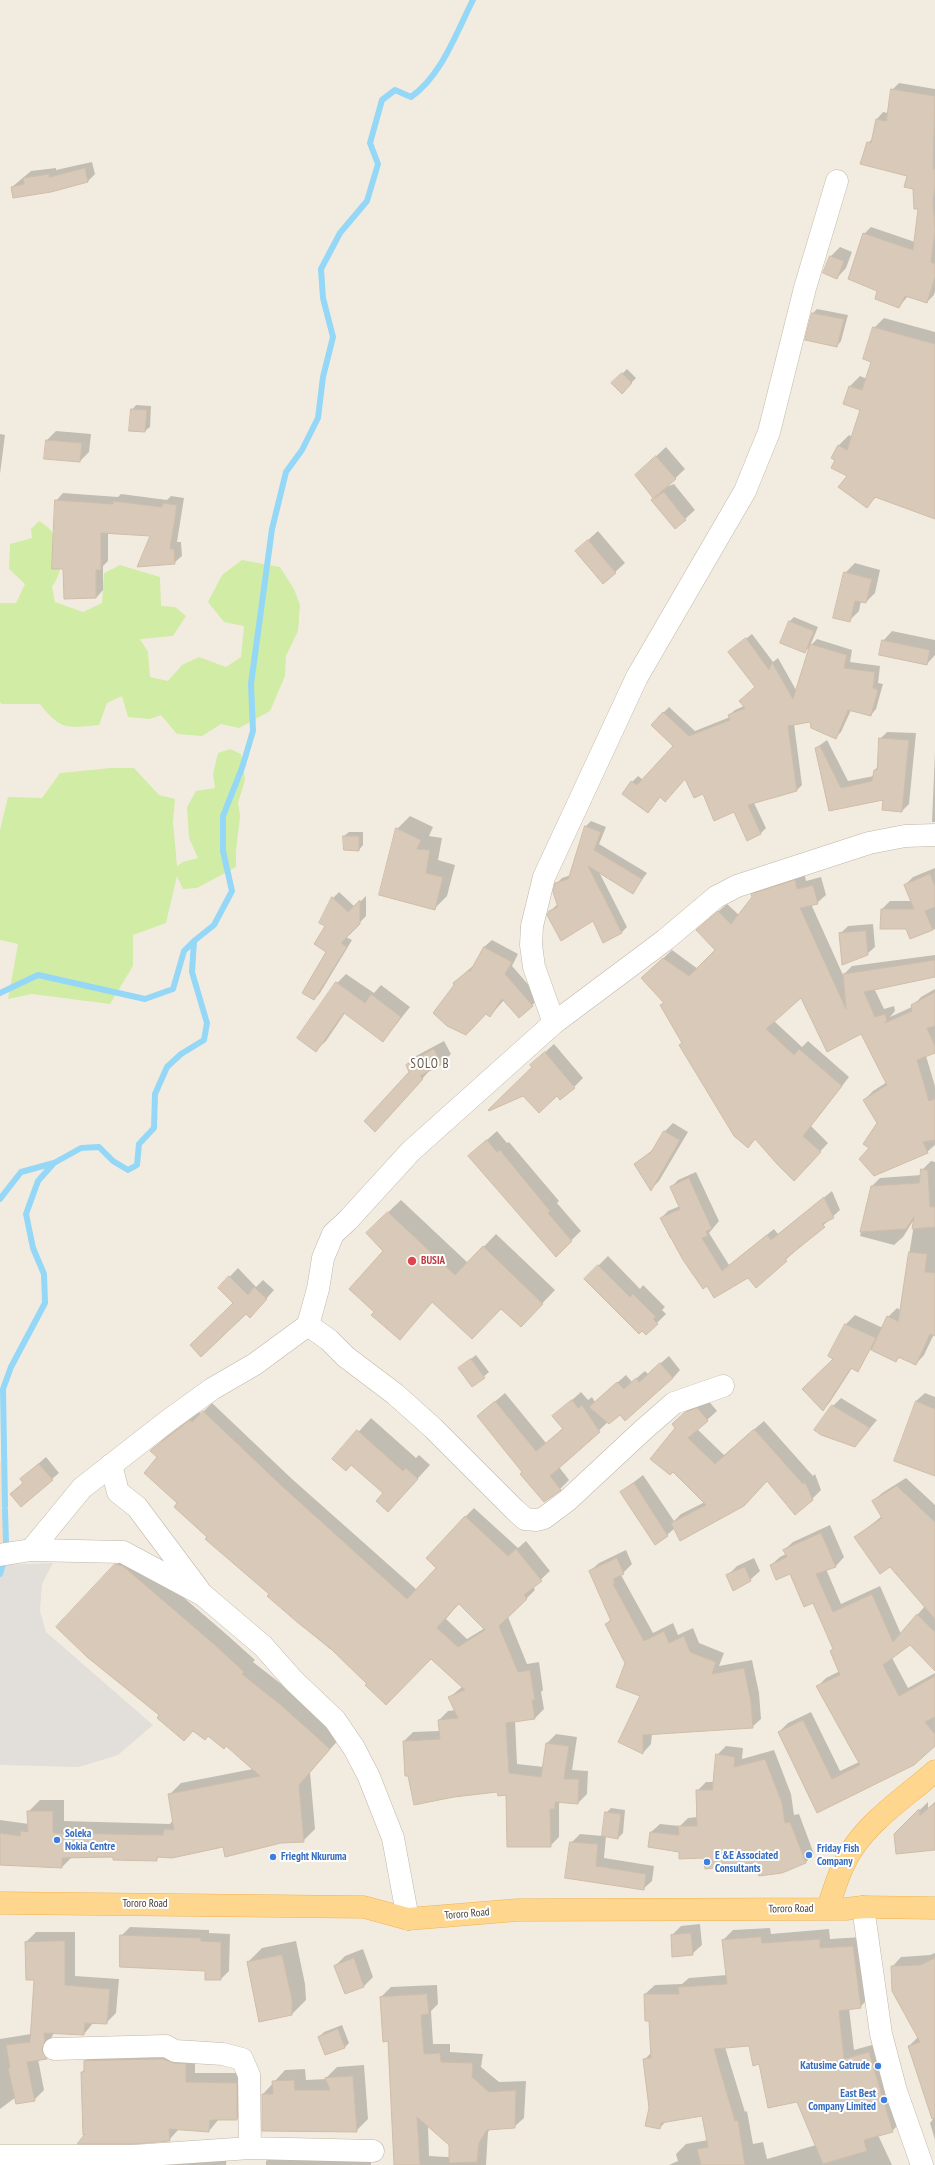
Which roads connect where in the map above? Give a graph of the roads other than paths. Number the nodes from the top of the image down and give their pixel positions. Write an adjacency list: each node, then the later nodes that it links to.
1 (837, 181): 3 (street)
2 (935, 835): 3 (street)
3 (554, 1023): 4 (street)
4 (308, 1325): 5 (street); 6 (street)
5 (724, 1386)
6 (111, 1466): 7 (street); 9 (street)
7 (31, 1550): 8 (street); 9 (street)
8 (0, 1555)
9 (203, 1595): 15 (street)
10 (935, 1771): 13 (main road)
11 (0, 1903): 15 (main road, Tororo Road)
12 (863, 1907): 13 (main road, Tororo Road); 14 (main road, Tororo Road); 21 (street)
13 (828, 1908): 15 (main road, Tororo Road)
14 (935, 1908)
15 (408, 1919)
16 (54, 2049): 17 (street)
17 (250, 2148): 18 (street); 20 (street)
18 (373, 2151)
19 (0, 2156): 20 (street)
20 (132, 2160)
21 (922, 2165)

